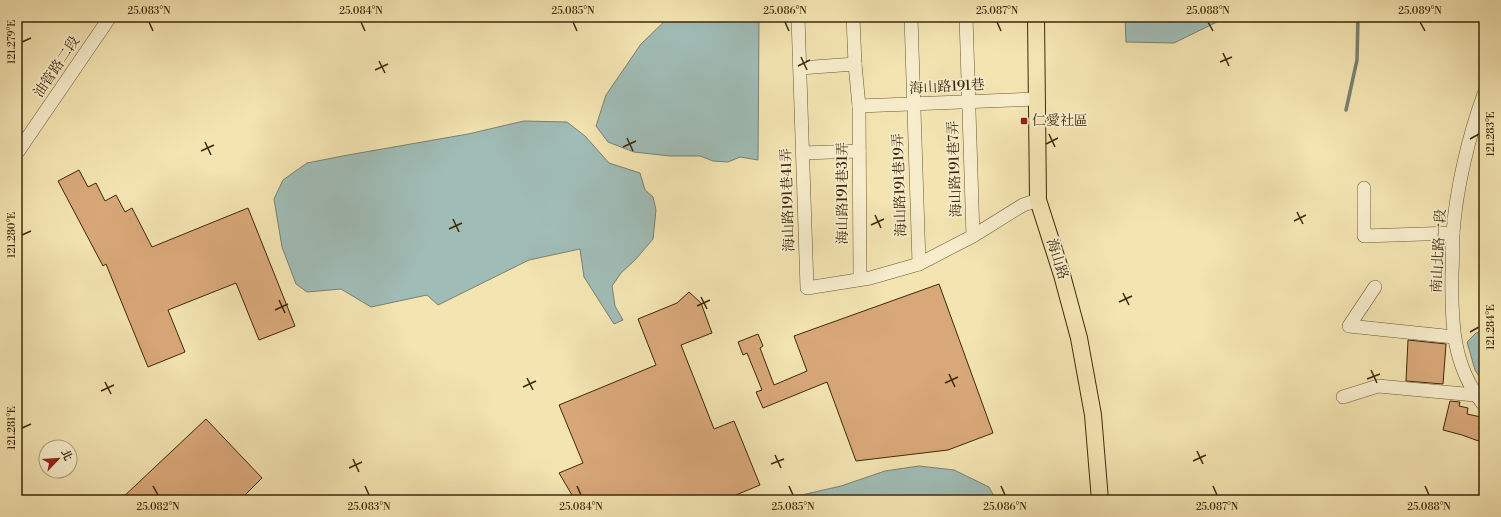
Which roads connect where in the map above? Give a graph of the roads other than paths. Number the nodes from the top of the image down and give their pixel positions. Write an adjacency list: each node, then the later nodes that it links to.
1 (110, 17): 15 (street, 油管路二段)
2 (798, 17): 8 (street, 海山路191巷41弄)
3 (853, 17): 7 (street, 海山路191巷31弄)
4 (911, 17): 12 (street, 海山路191巷19弄)
5 (966, 17): 11 (street, 海山路191巷7弄)
6 (1036, 17): 10 (main road, 海山路)
7 (855, 64): 8 (street); 13 (street, 海山路191巷31弄)
8 (800, 68): 16 (street, 海山路191巷41弄)
9 (1484, 94): 19 (street, 南山北路一段)
10 (1037, 99): 11 (street, 海山路191巷); 18 (main road, 海山路)
11 (968, 102): 12 (street, 海山路191巷); 20 (street, 海山路191巷7弄)
12 (913, 104): 13 (street, 海山路191巷); 21 (street, 海山路191巷19弄)
13 (859, 106): 14 (street, 海山路191巷31弄)
14 (859, 151): 16 (street); 22 (street, 海山路191巷31弄)
15 (17, 152)
16 (802, 154): 22 (street, 海山路191巷41弄)
17 (1364, 188): 19 (street)
18 (1038, 200): 20 (street); 28 (main road, 海山路)
19 (1453, 233): 24 (street, 南山北路一段)
20 (973, 236): 21 (street)
21 (919, 264): 22 (street)
22 (860, 279)
23 (1375, 287): 24 (street)
24 (1454, 338): 25 (street, 南山北路一段)
25 (1475, 395): 26 (street); 27 (street, 南山北路一段)
26 (1343, 397)
27 (1484, 406)
28 (1100, 500)

